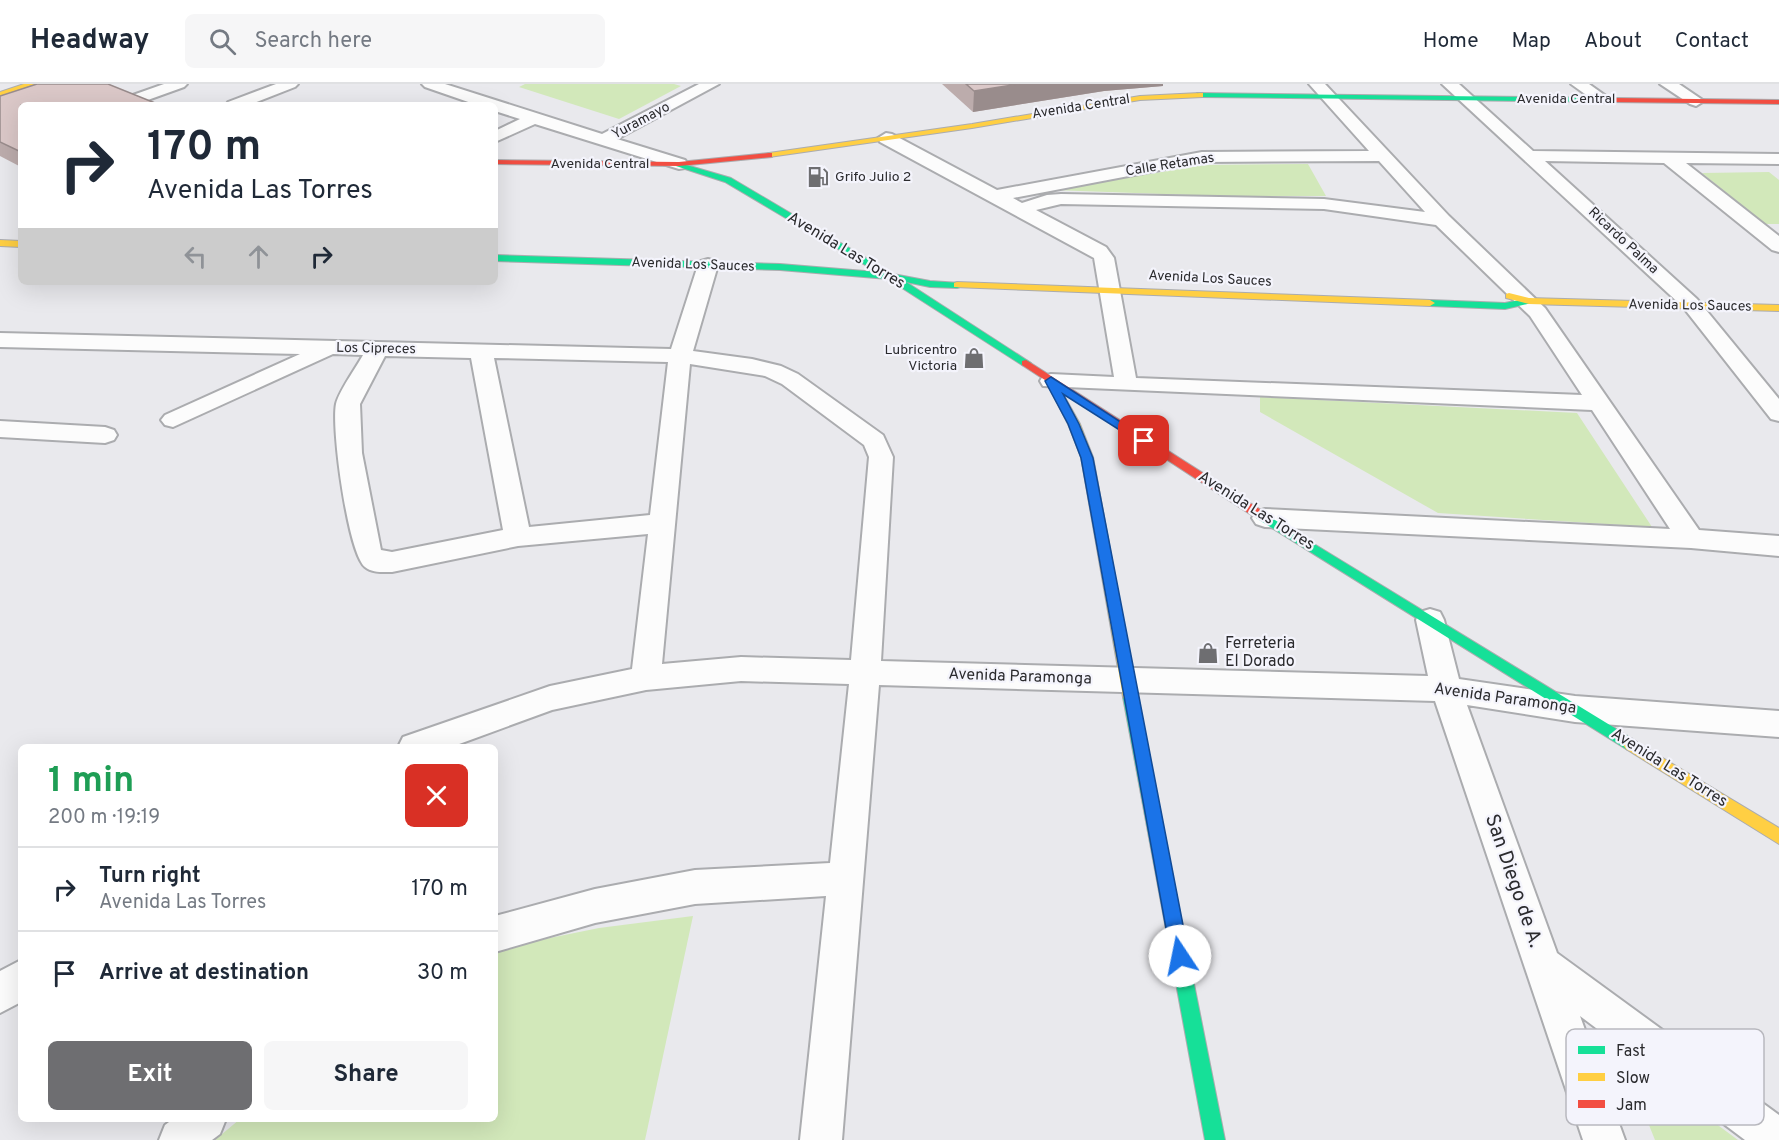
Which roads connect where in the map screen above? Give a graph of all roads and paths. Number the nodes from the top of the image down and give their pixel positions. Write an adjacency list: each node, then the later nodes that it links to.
1 (31, 84): 10 (street)
2 (179, 84): 11 (street)
3 (290, 84): 17 (street)
4 (430, 84): 12 (street, Avenida Las Torres)
5 (711, 84): 25 (street, Yuramayo)
6 (1450, 84): 13 (street, Ricardo Palma)
7 (1578, 84): 14 (street)
8 (1668, 84): 15 (street)
9 (1323, 91): 13 (street, Avenida Central); 24 (street, Avenida Central); 26 (street)
10 (0, 94)
11 (134, 97): 16 (street)
12 (470, 98): 18 (street); 19 (street, Avenida Las Torres)
13 (1468, 98): 14 (street, Avenida Central); 27 (street, Ricardo Palma)
14 (1602, 99): 15 (street, Avenida Central)
15 (1696, 101): 20 (street, Avenida Central)
16 (148, 102)
17 (242, 102)
18 (460, 102)
19 (484, 102)
20 (1779, 102)
21 (498, 106): 22 (street, Avenida Las Torres)
22 (534, 118): 23 (street); 25 (street, Avenida Las Torres)
23 (498, 136)
24 (886, 138): 31 (street, Avenida Central); 32 (street)
25 (603, 141): 31 (street, Avenida Las Torres)
26 (1384, 156): 32 (street, Calle Retamas); 34 (street)
27 (1531, 156): 28 (street); 45 (street, Ricardo Palma)
28 (1670, 159): 30 (street); 37 (street)
29 (498, 162): 31 (street, Avenida Central)
30 (1774, 163)
31 (680, 164): 41 (street, Avenida Las Torres)
32 (994, 196): 33 (street)
33 (1021, 209): 34 (street); 42 (street)
34 (1442, 220): 44 (street)
35 (0, 243): 36 (street)
36 (18, 244)
37 (1779, 246)
38 (498, 258): 39 (street, Avenida Los Sauces)
39 (708, 265): 41 (street, Avenida Los Sauces); 51 (street)
40 (933, 269): 41 (street, Avenida Los Sauces)
41 (890, 276): 42 (street, Avenida Los Sauces); 52 (street, Avenida Las Torres)
42 (1107, 278): 44 (street, Avenida Los Sauces); 53 (street)
43 (1366, 286): 44 (street, Avenida Los Sauces)
44 (1529, 301): 45 (street, Avenida Los Sauces); 54 (street)
45 (1694, 308): 46 (street, Avenida Los Sauces); 55 (street, Ricardo Palma)
46 (1779, 308)
47 (0, 340): 48 (street, Los Cipreces)
48 (331, 348): 49 (street, Los Cipreces); 56 (street)
49 (377, 349): 50 (street, Los Cipreces); 61 (street)
50 (481, 351): 51 (street, Los Cipreces); 61 (street)
51 (680, 356): 60 (street); 65 (street, Los Cipreces)
52 (1051, 381): 53 (street); 59 (street, Avenida Las Torres); 67 (street)
53 (1126, 383): 54 (street)
54 (1599, 404): 62 (street)
55 (1779, 414)
56 (173, 420)
57 (0, 429): 58 (street)
58 (105, 435)
59 (1265, 518): 62 (street); 64 (street, Avenida Las Torres)
60 (662, 523): 61 (street); 66 (street)
61 (518, 537)
62 (1691, 539): 63 (street)
63 (1779, 546)
64 (1430, 620): 68 (street, San Diego de A.); 69 (street, Avenida Las Torres)
65 (865, 671): 66 (street, Avenida Paramonga); 67 (street, Avenida Paramonga); 73 (street, Los Cipreces)
66 (646, 678): 71 (street, Avenida Paramonga)
67 (1127, 681): 68 (street, Avenida Paramonga); 85 (street)
68 (1446, 689): 69 (street, Avenida Paramonga); 75 (street, San Diego de A.)
69 (1575, 710): 70 (street, Avenida Paramonga); 72 (street, Avenida Las Torres)
70 (1779, 724)
71 (422, 744)
72 (1779, 837)
73 (845, 879): 74 (street); 84 (street, Los Cipreces)
74 (498, 933)
75 (1541, 964): 78 (street); 79 (street, San Diego de A.)
76 (18, 981): 77 (street)
77 (0, 994)
78 (1629, 1029)
79 (1566, 1034)
80 (202, 1122): 83 (street)
81 (1599, 1125): 86 (street, San Diego de A.)
82 (1759, 1125): 87 (street)
83 (180, 1140)
84 (821, 1140)
85 (1215, 1140)
86 (1604, 1140)
87 (1779, 1140)

